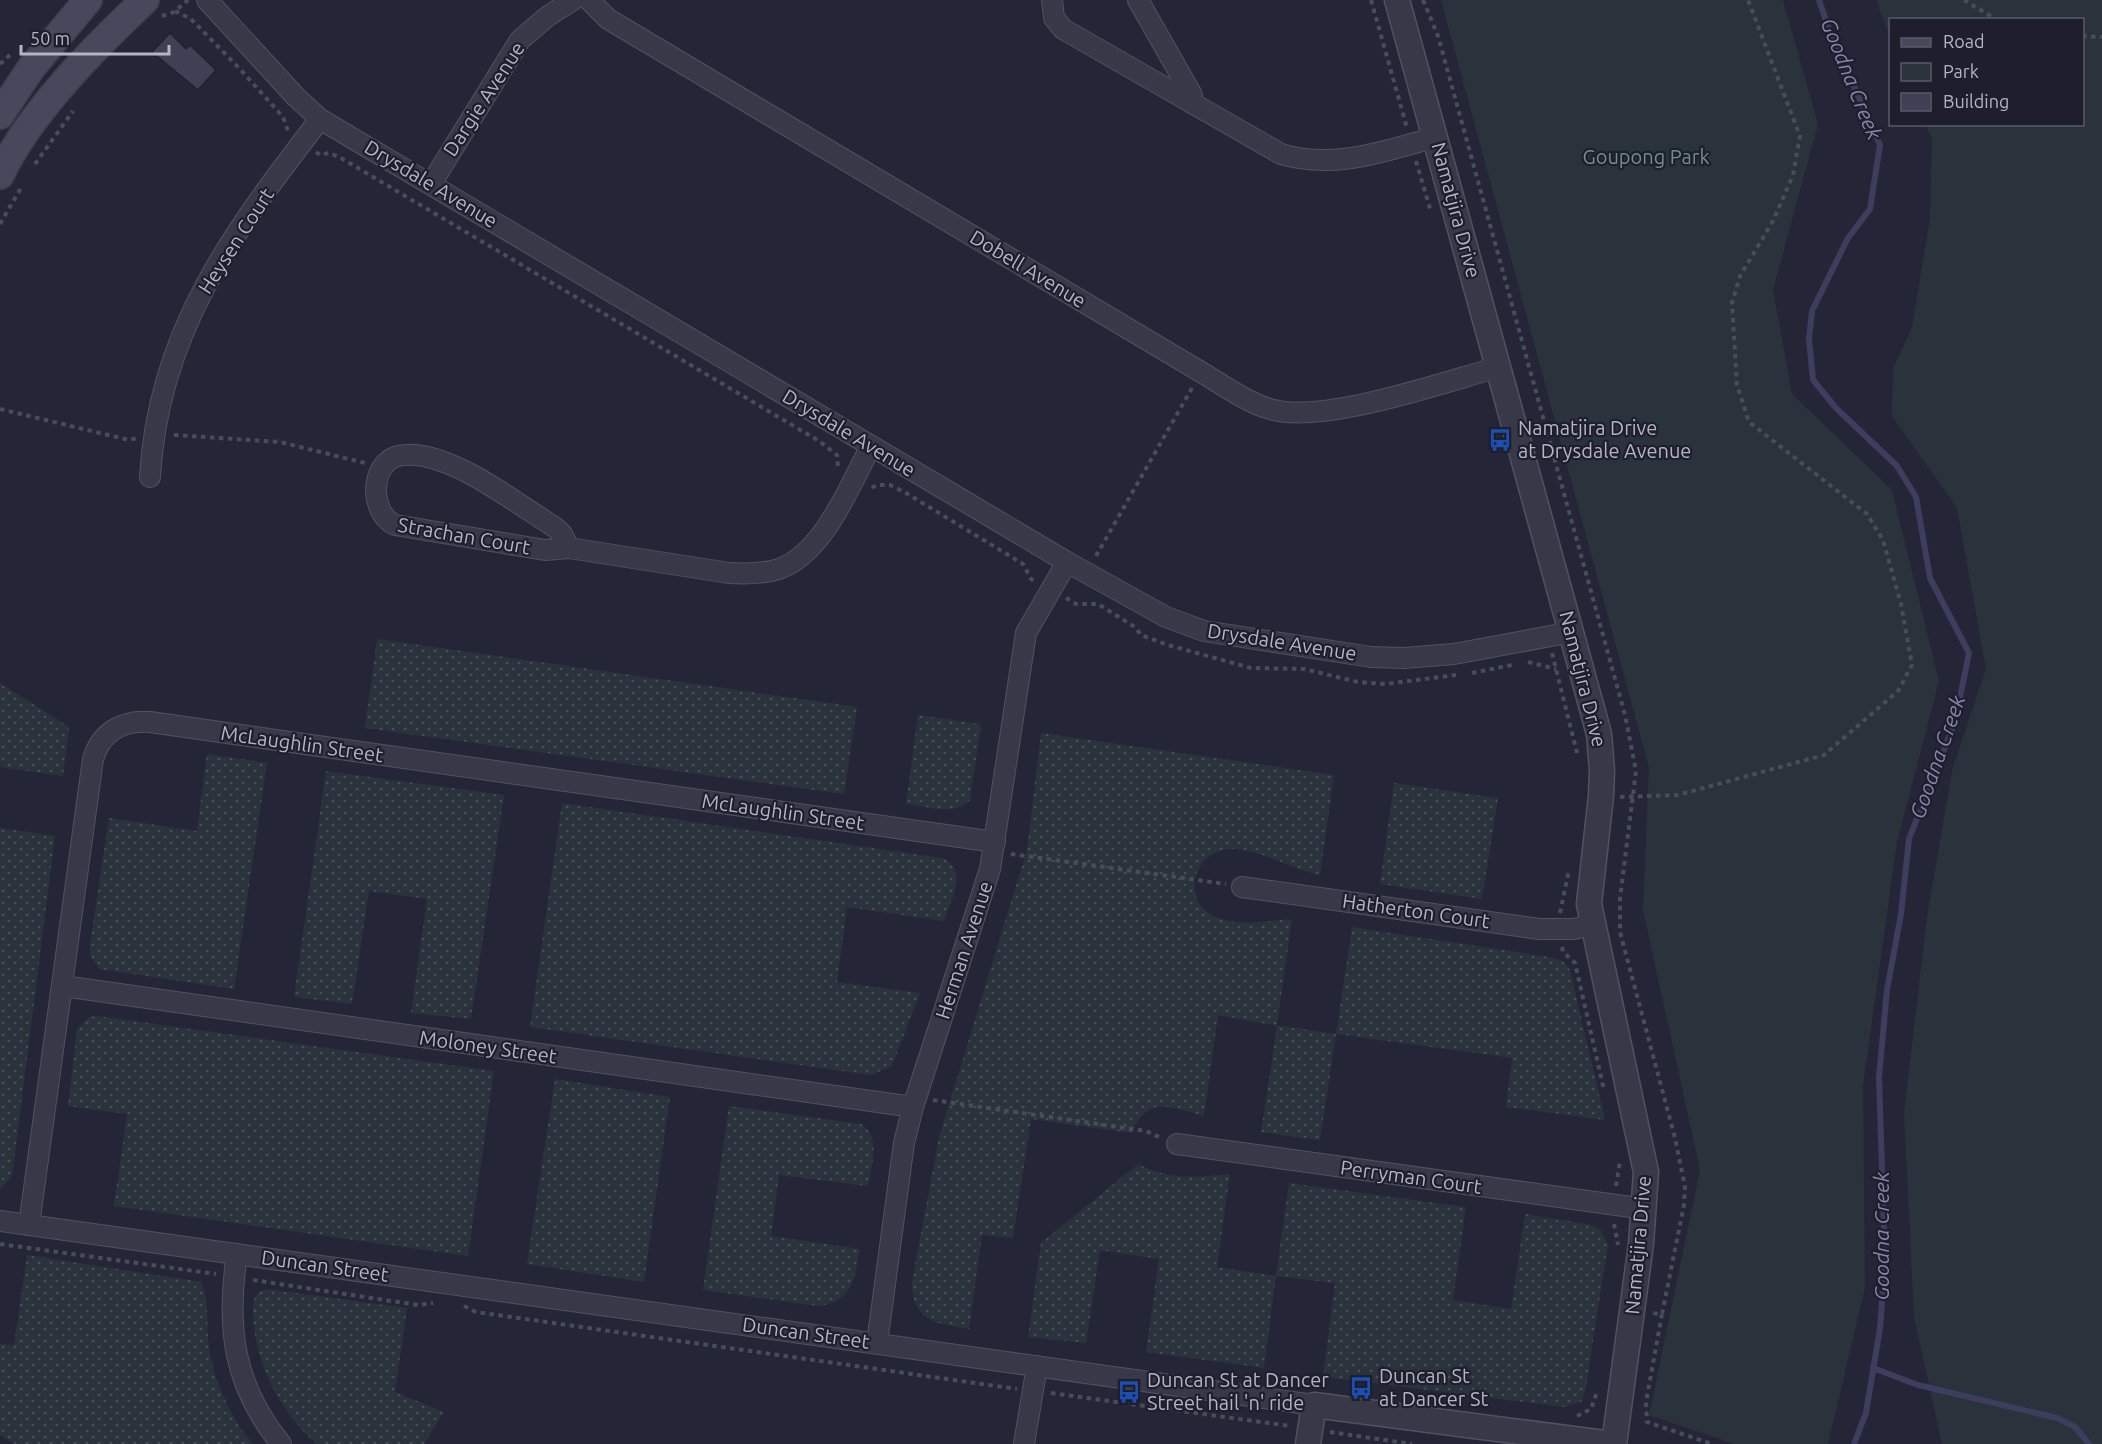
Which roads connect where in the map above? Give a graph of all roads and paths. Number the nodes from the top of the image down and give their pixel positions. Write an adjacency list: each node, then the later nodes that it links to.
1 (88, 0): 17 (main road)
2 (189, 0): 11 (path)
3 (207, 0): 18 (street, Drysdale Avenue)
4 (573, 0): 22 (street, Dargie Avenue)
5 (589, 0): 25 (street, Dobell Avenue)
6 (1052, 0): 15 (street)
7 (1138, 0): 15 (street)
8 (1397, 0): 20 (street, Namatjira Drive)
9 (1748, 0): 35 (path)
10 (1964, 0): 12 (path)
11 (150, 11): 19 (main road)
12 (1994, 18)
13 (2084, 36): 14 (path)
14 (2102, 37)
15 (1192, 103): 20 (street)
16 (77, 105): 21 (path)
17 (0, 116): 19 (street)
18 (320, 119): 22 (street, Drysdale Avenue); 27 (street, Heysen Court)
19 (26, 134): 21 (main road)
20 (1436, 137): 24 (street, Namatjira Drive)
21 (13, 168): 23 (path)
22 (431, 183): 28 (street, Drysdale Avenue)
23 (0, 224)
24 (1499, 367): 25 (street, Dobell Avenue); 34 (street, Namatjira Drive)
25 (1201, 372): 33 (path)
26 (0, 409): 27 (path)
27 (153, 433): 29 (path); 30 (street, Heysen Court)
28 (871, 446): 31 (street, Strachan Court); 32 (street, Drysdale Avenue)
29 (383, 467): 31 (street, Strachan Court); 31 (street, Strachan Court)
30 (150, 477)
31 (568, 548)
32 (1067, 562): 33 (street, Drysdale Avenue); 36 (street, Herman Avenue)
33 (1086, 572): 34 (street, Drysdale Avenue)
34 (1572, 632): 35 (street, Namatjira Drive)
35 (1601, 796): 38 (street, Namatjira Drive)
36 (994, 842): 37 (path); 39 (street, McLaughlin Street); 40 (street, Herman Avenue)
37 (1242, 887): 38 (street, Hatherton Court)
38 (1591, 926): 42 (street, Namatjira Drive)
39 (63, 986): 40 (street, Moloney Street); 44 (street, McLaughlin Street)
40 (913, 1107): 41 (path); 51 (street, Herman Avenue)
41 (1177, 1144): 42 (street, Perryman Court)
42 (1645, 1209): 61 (street, Namatjira Drive)
43 (0, 1221): 44 (street, Duncan Street)
44 (28, 1225): 46 (street, Duncan Street)
45 (0, 1244): 47 (path)
46 (237, 1254): 47 (street); 51 (street, Duncan Street)
47 (233, 1277): 48 (path); 58 (street)
48 (444, 1304)
49 (454, 1305): 54 (path)
50 (1662, 1314): 62 (path)
51 (877, 1343): 52 (street, Duncan Street)
52 (1037, 1366): 54 (street); 55 (street, Duncan Street)
53 (1598, 1388): 56 (path)
54 (1033, 1390): 57 (path); 59 (street)
55 (1314, 1405): 57 (street); 61 (street, Duncan Street)
56 (1572, 1416)
57 (1309, 1437): 60 (path)
58 (281, 1444)
59 (1024, 1444)
60 (1412, 1444)
61 (1613, 1444)
62 (1712, 1444)

